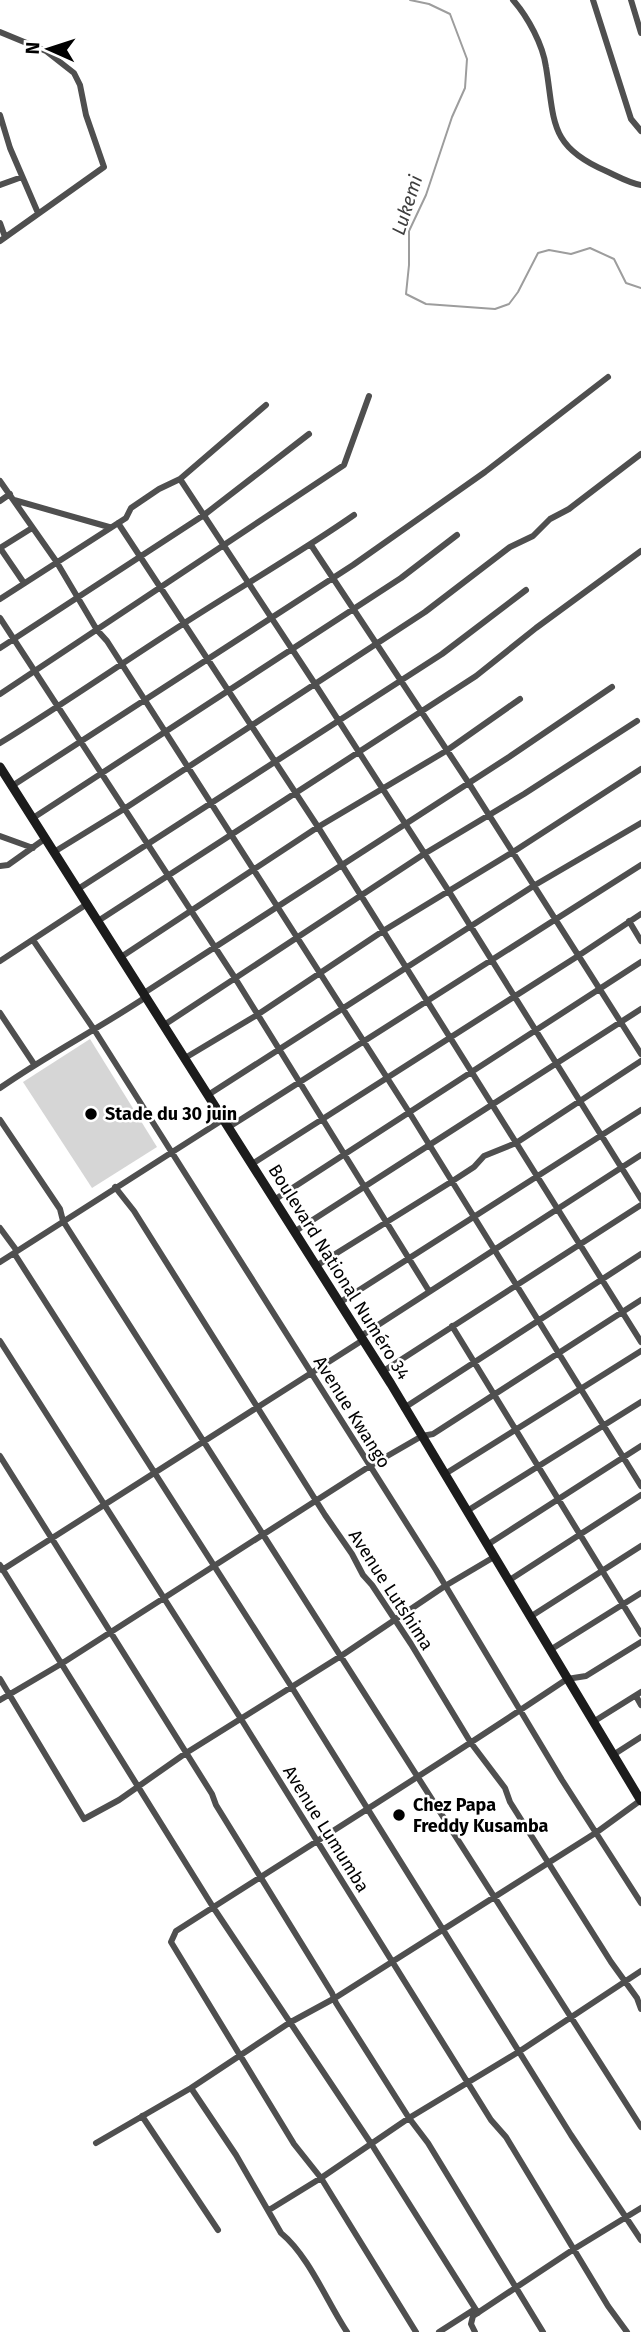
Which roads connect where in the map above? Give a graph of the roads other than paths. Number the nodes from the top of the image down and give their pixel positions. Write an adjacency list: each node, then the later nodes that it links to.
1 (513, 0): 10 (street)
2 (593, 0): 7 (street)
3 (631, 0): 5 (street)
4 (0, 32): 11 (street)
5 (641, 33)
6 (0, 116): 8 (street)
7 (641, 131)
8 (22, 177): 9 (street); 11 (street)
9 (0, 185)
10 (641, 185)
11 (38, 213): 13 (street)
12 (0, 223): 13 (street)
13 (3, 239)
14 (608, 377): 35 (street)
15 (369, 396): 30 (street)
16 (266, 405): 19 (street)
17 (309, 434): 23 (street)
18 (641, 454): 48 (street)
19 (180, 479): 23 (street); 25 (street)
20 (0, 481): 21 (street)
21 (12, 497): 22 (street); 26 (street); 27 (street)
22 (0, 501)
23 (204, 515): 30 (street); 33 (street)
24 (354, 515): 29 (street)
25 (118, 523): 26 (street); 33 (street)
26 (108, 527): 34 (street)
27 (32, 528): 31 (street); 34 (street)
28 (457, 535): 42 (street)
29 (311, 545): 35 (street); 37 (street)
30 (224, 546): 37 (street); 38 (street)
31 (0, 548): 36 (street)
32 (641, 551): 62 (street)
33 (141, 556): 38 (street); 40 (street)
34 (56, 561): 36 (street); 40 (street)
35 (331, 579): 42 (street); 44 (street)
36 (24, 583): 41 (street)
37 (248, 583): 44 (street); 45 (street)
38 (162, 588): 45 (street); 46 (street)
39 (526, 590): 54 (street)
40 (79, 598): 46 (street); 47 (street)
41 (0, 599)
42 (353, 609): 48 (street); 50 (street)
43 (0, 618): 47 (street)
44 (271, 618): 50 (street); 51 (street)
45 (184, 623): 51 (street); 52 (street)
46 (97, 630): 52 (street); 53 (street)
47 (13, 639): 49 (street); 53 (street)
48 (376, 644): 54 (street); 55 (street)
49 (0, 648)
50 (293, 649): 55 (street); 57 (street)
51 (208, 659): 57 (street); 60 (street)
52 (121, 664): 60 (street); 61 (street)
53 (35, 670): 58 (street); 61 (street)
54 (399, 681): 62 (street); 63 (street)
55 (315, 684): 63 (street); 65 (street)
56 (612, 687): 76 (street)
57 (229, 691): 65 (street); 66 (street)
58 (0, 694)
59 (520, 699): 69 (street)
60 (144, 700): 66 (street); 67 (street)
61 (58, 707): 67 (street); 68 (street)
62 (420, 713): 69 (street); 70 (street)
63 (339, 720): 70 (street); 71 (street)
64 (637, 721): 82 (street)
65 (251, 726): 71 (street); 73 (street)
66 (165, 732): 73 (street); 75 (street)
67 (81, 741): 75 (street); 77 (street)
68 (0, 743)
69 (446, 751): 76 (street); 78 (street)
70 (359, 753): 78 (street); 79 (street)
71 (274, 762): 79 (street); 80 (street)
72 (0, 767): 77 (main road, Boulevard National Numéro 34)
73 (187, 767): 80 (street); 81 (street)
74 (641, 769): 93 (street)
75 (101, 773): 81 (street); 83 (street)
76 (468, 782): 82 (street); 85 (street)
77 (12, 786): 83 (main road, Boulevard National Numéro 34)
78 (382, 788): 85 (street); 86 (street)
79 (295, 793): 86 (street); 87 (street)
80 (211, 804): 87 (street); 90 (street)
81 (124, 809): 90 (street); 92 (street)
82 (488, 815): 93 (street); 94 (street)
83 (33, 818): 89 (main road, Boulevard National Numéro 34)
84 (641, 823): 100 (street)
85 (404, 824): 94 (street); 95 (street)
86 (318, 827): 95 (street); 98 (street)
87 (231, 835): 98 (street); 99 (street)
88 (0, 836): 91 (street)
89 (46, 838): 91 (street); 92 (main road, Boulevard National Numéro 34)
90 (147, 845): 99 (street); 101 (street)
91 (33, 848): 97 (street)
92 (54, 852): 101 (main road, Boulevard National Numéro 34)
93 (513, 852): 100 (street); 102 (street)
94 (424, 854): 102 (street); 103 (street)
95 (341, 864): 103 (street); 105 (street)
96 (641, 865): 108 (street)
97 (0, 866)
98 (253, 869): 105 (street); 106 (street)
99 (167, 877): 106 (street); 109 (street)
100 (535, 886): 108 (street); 111 (street)
101 (78, 889): 104 (main road, Boulevard National Numéro 34)
102 (448, 890): 111 (street); 112 (street)
103 (361, 896): 112 (street); 113 (street)
104 (87, 904): 109 (main road, Boulevard National Numéro 34); 114 (street)
105 (278, 906): 113 (street); 116 (street)
106 (190, 911): 116 (street); 118 (street)
107 (641, 914): 110 (street)
108 (556, 918): 117 (street); 119 (street)
109 (98, 921): 118 (main road, Boulevard National Numéro 34)
110 (629, 921): 115 (street); 117 (street)
111 (471, 927): 119 (street); 122 (street)
112 (383, 931): 122 (street); 123 (street)
113 (298, 937): 123 (street); 124 (street)
114 (33, 940): 120 (street); 135 (street, Avenue Kwango)
115 (641, 941)
116 (214, 947): 124 (street); 126 (street)
117 (579, 956): 125 (street); 127 (street)
118 (121, 957): 126 (main road, Boulevard National Numéro 34)
119 (492, 959): 127 (street); 128 (street)
120 (0, 961)
121 (641, 962): 125 (street)
122 (407, 968): 128 (street); 129 (street)
123 (321, 973): 129 (street); 132 (street)
124 (235, 978): 132 (street); 134 (street)
125 (600, 989): 133 (street); 136 (street)
126 (145, 995): 134 (main road, Boulevard National Numéro 34); 135 (street)
127 (514, 996): 136 (street); 137 (street)
128 (427, 1001): 137 (street); 138 (street)
129 (343, 1009): 138 (street); 139 (street)
130 (641, 1009): 133 (street)
131 (0, 1013): 144 (street)
132 (257, 1016): 139 (street); 141 (street)
133 (622, 1021): 140 (street); 143 (street)
134 (164, 1025): 141 (main road, Boulevard National Numéro 34)
135 (95, 1031): 144 (street); 161 (street, Avenue Kwango)
136 (536, 1031): 143 (street); 145 (street)
137 (450, 1036): 145 (street); 146 (street)
138 (363, 1042): 146 (street); 147 (street)
139 (279, 1050): 147 (street); 149 (street)
140 (641, 1054)
141 (185, 1058): 149 (main road, Boulevard National Numéro 34)
142 (641, 1061): 150 (street)
143 (557, 1063): 150 (street); 151 (street)
144 (34, 1064): 148 (street)
145 (472, 1072): 151 (street); 153 (street)
146 (386, 1077): 153 (street); 154 (street)
147 (301, 1083): 154 (street); 157 (street)
148 (0, 1088)
149 (208, 1096): 155 (main road, Boulevard National Numéro 34)
150 (579, 1100): 158 (street); 159 (street)
151 (493, 1104): 159 (street); 160 (street)
152 (641, 1110): 158 (street)
153 (409, 1112): 160 (street); 162 (street)
154 (322, 1118): 162 (street); 164 (street)
155 (224, 1119): 157 (main road, Boulevard National Numéro 34); 161 (street)
156 (0, 1120): 175 (street)
157 (229, 1128): 164 (main road, Boulevard National Numéro 34)
158 (601, 1136): 165 (street); 166 (street)
159 (516, 1143): 166 (street); 167 (street)
160 (429, 1145): 167 (street); 169 (street)
161 (170, 1152): 168 (street); 201 (street, Avenue Kwango)
162 (345, 1154): 169 (street); 171 (street)
163 (641, 1155): 165 (street)
164 (251, 1164): 171 (main road, Boulevard National Numéro 34)
165 (622, 1167): 170 (street); 173 (street)
166 (537, 1177): 173 (street); 174 (street)
167 (451, 1182): 174 (street); 176 (street)
168 (115, 1187): 175 (street); 205 (street, Avenue Lutshima)
169 (366, 1187): 176 (street); 178 (street)
170 (641, 1199)
171 (274, 1200): 178 (main road, Boulevard National Numéro 34)
172 (641, 1205): 179 (street)
173 (557, 1209): 179 (street); 180 (street)
174 (473, 1218): 180 (street); 183 (street)
175 (63, 1221): 181 (street); 210 (street)
176 (387, 1223): 183 (street); 185 (street)
177 (0, 1228): 181 (street)
178 (294, 1232): 185 (main road, Boulevard National Numéro 34)
179 (580, 1245): 186 (street); 187 (street)
180 (493, 1250): 187 (street); 188 (street)
181 (15, 1252): 184 (street); 216 (street)
182 (641, 1254): 186 (street)
183 (410, 1259): 188 (street); 190 (street)
184 (0, 1262)
185 (316, 1266): 190 (main road, Boulevard National Numéro 34)
186 (602, 1279): 191 (street); 192 (street)
187 (515, 1286): 192 (street); 193 (street)
188 (429, 1290): 194 (street)
189 (641, 1300): 191 (street)
190 (339, 1303): 194 (main road, Boulevard National Numéro 34)
191 (623, 1312): 196 (street); 198 (street)
192 (537, 1320): 198 (street); 199 (street)
193 (452, 1326): 199 (street); 200 (street)
194 (362, 1338): 200 (main road, Boulevard National Numéro 34); 201 (street)
195 (0, 1341): 222 (street, Avenue Lumumba)
196 (641, 1342)
197 (641, 1351): 202 (street)
198 (558, 1353): 202 (street); 203 (street)
199 (474, 1362): 203 (street); 206 (street)
200 (382, 1372): 206 (main road, Boulevard National Numéro 34)
201 (311, 1373): 205 (street); 214 (street, Avenue Kwango)
202 (581, 1389): 207 (street); 208 (street)
203 (494, 1395): 208 (street); 209 (street)
204 (641, 1402): 207 (street)
205 (257, 1407): 210 (street); 221 (street, Avenue Lutshima)
206 (404, 1408): 209 (main road, Boulevard National Numéro 34)
207 (603, 1426): 213 (street); 215 (street)
208 (516, 1431): 215 (street); 217 (street)
209 (422, 1436): 214 (street); 217 (main road, Boulevard National Numéro 34)
210 (205, 1441): 216 (street); 224 (street)
211 (641, 1446): 213 (street)
212 (0, 1456): 226 (street)
213 (623, 1458): 218 (street); 220 (street)
214 (370, 1466): 221 (street); 234 (street, Avenue Kwango)
215 (538, 1466): 220 (street); 223 (street)
216 (154, 1473): 222 (street); 230 (street)
217 (445, 1475): 223 (main road, Boulevard National Numéro 34)
218 (641, 1486)
219 (641, 1495): 225 (street)
220 (558, 1499): 225 (street); 227 (street)
221 (317, 1502): 224 (street); 239 (street, Avenue Lutshima)
222 (105, 1506): 226 (street); 236 (street, Avenue Lumumba)
223 (467, 1511): 227 (main road, Boulevard National Numéro 34)
224 (263, 1533): 230 (street); 244 (street)
225 (579, 1534): 232 (street); 233 (street)
226 (53, 1538): 231 (street); 240 (street)
227 (487, 1545): 229 (main road, Boulevard National Numéro 34)
228 (641, 1546): 232 (street)
229 (494, 1557): 233 (main road, Boulevard National Numéro 34); 234 (street)
230 (215, 1565): 236 (street); 248 (street)
231 (1, 1568): 245 (street)
232 (602, 1571): 237 (street); 238 (street)
233 (508, 1581): 238 (main road, Boulevard National Numéro 34)
234 (445, 1586): 239 (street); 253 (street, Avenue Kwango)
235 (641, 1593): 237 (street)
236 (163, 1597): 240 (street); 254 (street, Avenue Lumumba)
237 (622, 1604): 241 (street); 243 (street)
238 (530, 1617): 243 (main road, Boulevard National Numéro 34)
239 (395, 1620): 244 (street); 257 (street, Avenue Lutshima)
240 (110, 1632): 245 (street); 258 (street)
241 (641, 1634)
242 (641, 1642): 247 (street)
243 (550, 1650): 247 (main road, Boulevard National Numéro 34)
244 (341, 1656): 248 (street); 260 (street)
245 (61, 1664): 250 (street); 261 (street)
246 (0, 1679): 250 (street)
247 (568, 1679): 253 (street); 255 (main road, Boulevard National Numéro 34)
248 (291, 1686): 254 (street); 264 (street)
249 (638, 1694): 252 (street); 255 (street)
250 (9, 1695): 251 (street); 261 (street)
251 (0, 1700)
252 (641, 1705)
253 (522, 1710): 257 (street); 265 (street, Avenue Kwango)
254 (241, 1718): 258 (street); 266 (street, Avenue Lumumba)
255 (593, 1722): 259 (main road, Boulevard National Numéro 34)
256 (641, 1737): 259 (street)
257 (471, 1743): 260 (street); 267 (street, Avenue Lutshima)
258 (186, 1753): 261 (street); 268 (street)
259 (613, 1755): 262 (main road, Boulevard National Numéro 34)
260 (417, 1776): 264 (street); 269 (street)
261 (138, 1785): 271 (street)
262 (637, 1788): 263 (main road, Boulevard National Numéro 34)
263 (641, 1801): 265 (street)
264 (368, 1808): 266 (street); 272 (street)
265 (597, 1832): 267 (street); 270 (street, Avenue Kwango)
266 (316, 1840): 268 (street); 273 (street, Avenue Lumumba)
267 (548, 1862): 269 (street); 275 (street, Avenue Lutshima)
268 (261, 1875): 271 (street); 276 (street)
269 (495, 1896): 272 (street); 278 (street)
270 (641, 1903)
271 (213, 1907): 279 (street); 281 (street)
272 (444, 1929): 273 (street); 280 (street)
273 (392, 1961): 276 (street); 282 (street, Avenue Lumumba)
274 (641, 1971): 275 (street)
275 (625, 1983): 277 (street, Avenue Lutshima); 278 (street)
276 (335, 1998): 279 (street); 285 (street)
277 (641, 2009)
278 (570, 2016): 280 (street); 286 (street)
279 (289, 2023): 281 (street); 288 (street)
280 (520, 2051): 282 (street); 292 (street)
281 (241, 2057): 283 (street); 289 (street)
282 (468, 2082): 285 (street); 295 (street, Avenue Lumumba)
283 (191, 2088): 284 (street); 291 (street)
284 (142, 2116): 287 (street); 293 (street)
285 (410, 2118): 288 (street); 296 (street)
286 (641, 2127)
287 (96, 2143)
288 (372, 2145): 289 (street); 297 (street)
289 (321, 2178): 291 (street); 299 (street)
290 (641, 2208): 292 (street)
291 (269, 2210): 298 (street)
292 (627, 2217): 294 (street); 295 (street)
293 (218, 2230)
294 (641, 2240)
295 (574, 2249): 296 (street); 303 (street, Avenue Lumumba)
296 (516, 2288): 297 (street); 302 (street)
297 (476, 2311): 300 (street); 301 (street)
298 (347, 2332)
299 (416, 2332)
300 (439, 2332)
301 (475, 2332)
302 (543, 2332)
303 (627, 2332)

